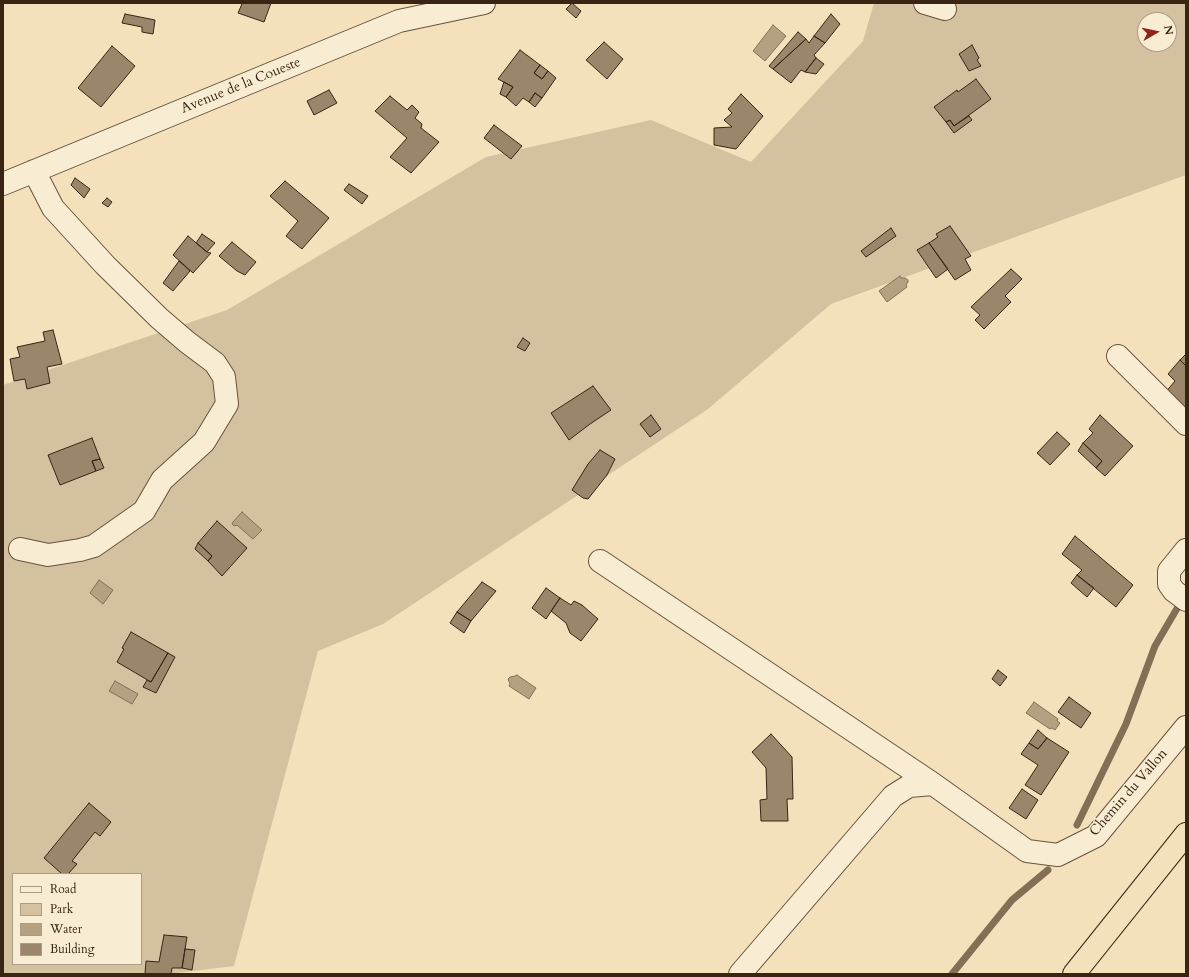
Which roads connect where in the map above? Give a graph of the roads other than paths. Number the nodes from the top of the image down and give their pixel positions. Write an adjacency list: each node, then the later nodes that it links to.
1 (484, 3): 2 (street, Avenue de la Coueste)
2 (34, 172): 3 (street, Avenue de la Coueste); 6 (street)
3 (3, 184)
4 (1118, 356): 5 (street)
5 (1186, 424)
6 (20, 549)
7 (1186, 550): 9 (street)
8 (600, 561): 11 (street, Chemin du Vallon)
9 (1180, 596)
10 (1186, 727): 11 (street, Chemin du Vallon)
11 (933, 784): 13 (street)
12 (1186, 834): 14 (highway)
13 (740, 974)
14 (1074, 974)

